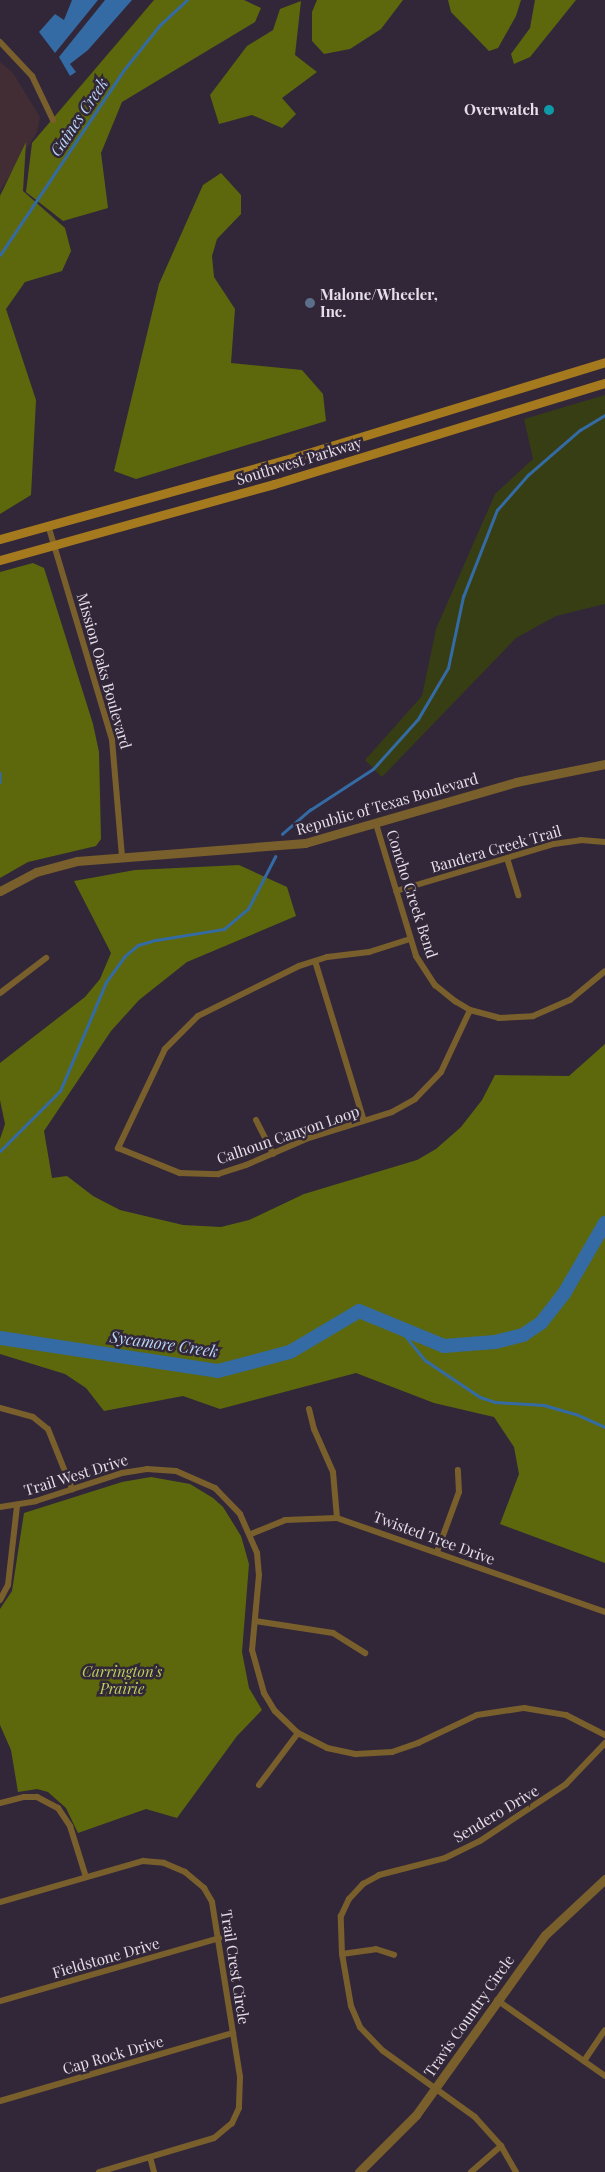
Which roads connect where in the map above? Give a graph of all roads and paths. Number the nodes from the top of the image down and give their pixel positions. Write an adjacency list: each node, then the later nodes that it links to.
1 (0, 42): 2 (street)
2 (54, 120)
3 (605, 362): 5 (main road, Southwest Parkway)
4 (605, 383): 7 (main road, Southwest Parkway)
5 (48, 525): 6 (main road, Southwest Parkway); 7 (street, Mission Oaks Boulevard)
6 (0, 539)
7 (54, 544): 8 (main road, Southwest Parkway); 12 (street, Mission Oaks Boulevard)
8 (0, 560)
9 (605, 764): 10 (street, Republic of Texas Boulevard)
10 (376, 824): 12 (street, Republic of Texas Boulevard); 15 (street, Concho Creek Bend)
11 (605, 842): 13 (street, Bandera Creek Trail)
12 (122, 857): 14 (street, Republic of Texas Boulevard)
13 (507, 858): 15 (street, Bandera Creek Trail); 16 (street)
14 (0, 891)
15 (396, 891): 17 (street, Concho Creek Bend)
16 (518, 895)
17 (410, 939): 19 (street, Calhoun Canyon Loop); 22 (street, Concho Creek Bend)
18 (46, 958): 21 (street)
19 (315, 960): 24 (street); 25 (street, Calhoun Canyon Loop)
20 (605, 971): 22 (street, Concho Creek Bend)
21 (0, 993)
22 (470, 1010): 24 (street, Calhoun Canyon Loop)
23 (256, 1120): 25 (street)
24 (364, 1121): 25 (street, Calhoun Canyon Loop)
25 (273, 1154)
26 (0, 1408): 29 (street)
27 (309, 1408): 32 (street)
28 (458, 1470): 34 (street)
29 (72, 1489): 30 (street, Trail West Drive); 33 (street, Trail West Drive)
30 (17, 1506): 31 (street, Trail West Drive); 35 (street)
31 (0, 1507)
32 (336, 1518): 33 (street, Twisted Tree Drive); 34 (street, Twisted Tree Drive)
33 (251, 1534): 37 (street, Trail West Drive)
34 (437, 1552): 36 (street, Twisted Tree Drive)
35 (0, 1600)
36 (605, 1612)
37 (255, 1621): 38 (street); 39 (street, Trail West Drive)
38 (365, 1653)
39 (298, 1733): 40 (street, Trail West Drive); 42 (street)
40 (605, 1735)
41 (605, 1743): 48 (street, Sendero Drive)
42 (259, 1785)
43 (0, 1803): 44 (street)
44 (86, 1877): 46 (street, Trail Crest Circle); 47 (street, Trail Crest Circle)
45 (605, 1879): 50 (street, Travis Country Circle)
46 (0, 1902)
47 (219, 1938): 51 (street, Fieldstone Drive); 53 (street, Trail Crest Circle)
48 (342, 1954): 49 (street); 56 (street, Sendero Drive)
49 (394, 1955)
50 (497, 2000): 54 (street); 56 (street, Travis Country Circle)
51 (0, 2002)
52 (605, 2030): 54 (street)
53 (233, 2033): 57 (street, Cap Rock Drive); 59 (street, Trail Crest Circle)
54 (584, 2061): 55 (street)
55 (605, 2076)
56 (436, 2088): 58 (street, Sendero Drive); 62 (street, Travis Country Circle)
57 (0, 2101)
58 (501, 2146): 63 (street); 64 (street, Sendero Drive)
59 (150, 2157): 60 (street, Trail Crest Circle); 61 (street)
60 (99, 2172)
61 (154, 2172)
62 (359, 2172)
63 (471, 2172)
64 (516, 2172)

